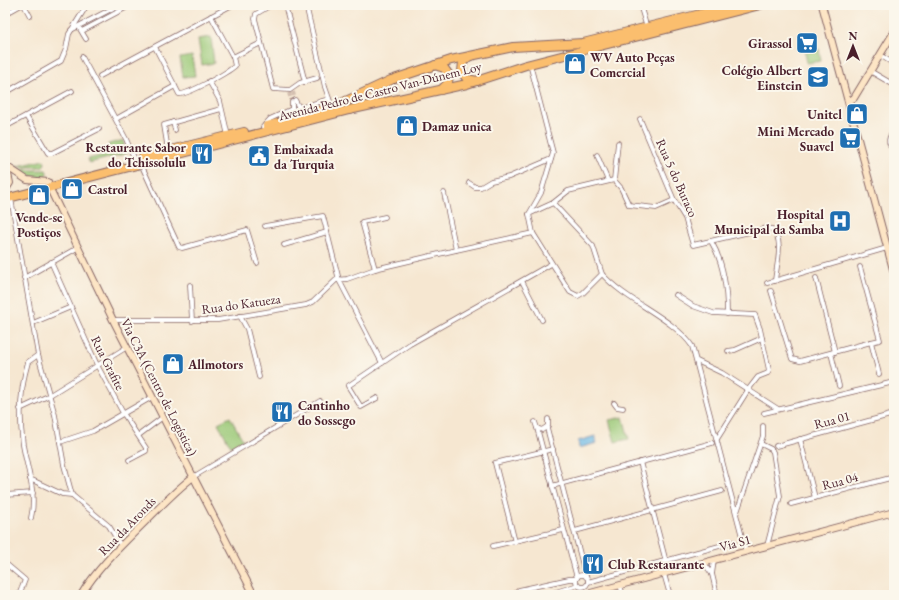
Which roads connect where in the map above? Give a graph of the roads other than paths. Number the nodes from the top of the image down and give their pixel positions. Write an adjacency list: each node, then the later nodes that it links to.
1 (23, 5): 13 (street); 14 (street)
2 (87, 5): 18 (street)
3 (119, 5): 16 (street)
4 (131, 5): 19 (street)
5 (232, 5): 15 (street)
6 (271, 5): 22 (street)
7 (286, 5): 36 (street)
8 (306, 5): 42 (street)
9 (640, 5): 17 (street)
10 (737, 5): 17 (highway, Avenida Pedro de Castro Van-Dúnem Loy)
11 (760, 5): 28 (highway, Avenida Pedro de Castro Van-Dúnem Loy)
12 (822, 5): 43 (street)
13 (5, 14)
14 (30, 16)
15 (212, 16): 23 (street); 27 (street)
16 (79, 26): 18 (street); 19 (street)
17 (647, 28): 25 (highway, Avenida Pedro de Castro Van-Dúnem Loy)
18 (72, 30): 41 (street)
19 (82, 31): 21 (street)
20 (894, 32): 24 (street)
21 (86, 39)
22 (261, 43): 27 (street); 36 (street)
23 (154, 47): 32 (street); 38 (street)
24 (880, 55): 29 (street); 31 (street)
25 (470, 56): 30 (highway, Avenida Pedro de Castro Van-Dúnem Loy); 34 (highway)
26 (82, 57): 49 (street)
27 (233, 57): 35 (street)
28 (530, 64): 34 (highway, Avenida Pedro de Castro Van-Dúnem Loy); 62 (street)
29 (894, 64)
30 (432, 66): 40 (highway); 45 (highway, Avenida Pedro de Castro Van-Dúnem Loy)
31 (870, 71): 37 (street); 43 (street)
32 (100, 76)
33 (316, 78): 36 (street)
34 (478, 80): 40 (highway, Avenida Pedro de Castro Van-Dúnem Loy)
35 (209, 81): 38 (street); 46 (street)
36 (305, 82)
37 (894, 85)
38 (175, 86): 49 (street)
39 (72, 91): 48 (street)
40 (439, 91): 63 (highway, Avenida Pedro de Castro Van-Dúnem Loy)
41 (5, 93)
42 (329, 99): 44 (street); 45 (street)
43 (849, 101): 81 (street)
44 (304, 107): 45 (street); 47 (street); 47 (street)
45 (330, 108): 53 (highway, Avenida Pedro de Castro Van-Dúnem Loy)
46 (221, 109): 51 (street); 57 (street)
47 (290, 111): 53 (street)
48 (26, 116): 52 (street); 54 (street)
49 (116, 119): 63 (street)
50 (640, 119): 71 (street, Rua 5 do Buraco)
51 (173, 122): 56 (street); 60 (street)
52 (5, 126)
53 (263, 127): 57 (highway, Avenida Pedro de Castro Van-Dúnem Loy)
54 (99, 128)
55 (894, 129): 59 (street)
56 (175, 130)
57 (228, 136): 60 (highway, Avenida Pedro de Castro Van-Dúnem Loy)
58 (618, 144): 65 (street)
59 (894, 150)
60 (168, 151): 63 (highway, Avenida Pedro de Castro Van-Dúnem Loy)
61 (597, 155): 66 (street)
62 (552, 159): 67 (street); 73 (street)
63 (138, 162): 68 (highway, Avenida Pedro de Castro Van-Dúnem Loy); 84 (street)
64 (6, 165): 68 (street); 70 (street)
65 (614, 180): 66 (street); 71 (street)
66 (608, 181): 72 (street)
67 (469, 182)
68 (49, 184): 70 (highway, Avenida Pedro de Castro Van-Dúnem Loy); 80 (street, Via C3A (Centro de Logística))
69 (444, 193): 82 (street)
70 (6, 195): 90 (street)
71 (674, 200): 78 (street, Rua 5 do Buraco)
72 (553, 203): 73 (street); 89 (street)
73 (528, 214): 77 (street)
74 (385, 217): 87 (street)
75 (265, 226): 76 (street)
76 (327, 232): 79 (street); 92 (street)
77 (533, 233): 82 (street, Rua do Katueza); 85 (street)
78 (711, 241): 94 (street); 100 (street)
79 (284, 245)
80 (77, 248): 83 (street); 102 (street, Via C3A (Centro de Logística))
81 (888, 248): 88 (street); 94 (street)
82 (456, 250): 87 (street, Rua do Katueza)
83 (51, 262): 90 (street); 99 (street, Rua Grafite)
84 (257, 263)
85 (551, 264): 89 (street); 93 (street)
86 (860, 267): 107 (street)
87 (376, 269): 92 (street, Rua do Katueza)
88 (894, 273)
89 (602, 274): 112 (street)
90 (24, 278): 105 (street)
91 (816, 278): 110 (street)
92 (339, 280): 101 (street, Rua do Katueza); 113 (street)
93 (522, 281): 104 (street); 113 (street)
94 (775, 281): 95 (street)
95 (767, 283)
96 (190, 285): 103 (street)
97 (771, 290): 110 (street)
98 (676, 295): 100 (street)
99 (70, 307): 105 (street); 114 (street, Rua Grafite)
100 (727, 314): 106 (street)
101 (240, 316): 103 (street, Rua do Katueza); 116 (street)
102 (113, 320): 103 (street, Rua do Katueza); 108 (street, Via C3A (Centro de Logística))
103 (192, 320)
104 (542, 320)
105 (33, 323): 111 (street)
106 (762, 338): 109 (street); 119 (street)
107 (871, 342): 110 (street); 115 (street)
108 (127, 347): 114 (street); 121 (street, Via C3A (Centro de Logística))
109 (728, 351)
110 (833, 352): 118 (street)
111 (38, 355): 120 (street); 127 (street)
112 (697, 361): 119 (street); 139 (street)
113 (382, 363): 122 (street)
114 (97, 365): 120 (street); 128 (street, Rua Grafite)
115 (879, 374)
116 (259, 377)
117 (894, 382): 126 (street)
118 (839, 386)
119 (748, 390): 126 (street); 139 (street)
120 (50, 395): 127 (street); 141 (street)
121 (152, 397): 128 (street); 131 (street, Via C3A (Centro de Logística))
122 (377, 398)
123 (320, 401): 149 (street)
124 (614, 403): 125 (street)
125 (623, 408)
126 (778, 408): 129 (street)
127 (20, 409): 151 (street)
128 (123, 413): 138 (street, Rua Grafite); 141 (street)
129 (764, 413)
130 (893, 414): 134 (street); 140 (street, Rua 01)
131 (163, 417): 138 (street); 149 (street, Via C3A (Centro de Logística))
132 (548, 419): 137 (street)
133 (535, 422): 136 (street)
134 (894, 424)
135 (763, 426): 143 (street)
136 (537, 428): 137 (street); 146 (street)
137 (547, 428): 145 (street)
138 (139, 435): 147 (street, Rua Grafite)
139 (717, 439): 162 (street)
140 (800, 439): 144 (street, Rua 01); 158 (street)
141 (60, 442): 157 (street)
142 (712, 442): 148 (street)
143 (760, 444): 162 (street); 170 (street)
144 (776, 446)
145 (553, 449): 146 (street); 152 (street)
146 (543, 451): 153 (street); 166 (street)
147 (129, 460)
148 (640, 462): 152 (street); 160 (street)
149 (193, 477): 168 (street, Rua da Aronds); 185 (street, Via C3A (Centro de Logística))
150 (894, 477): 158 (street, Rua 04)
151 (30, 479): 155 (street); 157 (street)
152 (563, 483): 153 (street); 165 (street)
153 (552, 486): 164 (street)
154 (722, 491): 160 (street)
155 (33, 493): 156 (street); 163 (street)
156 (5, 495)
157 (72, 495): 168 (street)
158 (815, 498): 159 (street, Rua 04)
159 (791, 504)
160 (653, 510): 165 (street); 173 (street)
161 (894, 512): 170 (street, Via S1)
162 (737, 513): 171 (street)
163 (31, 518)
164 (563, 530): 166 (street); 179 (street)
165 (575, 531): 178 (street)
166 (515, 542): 169 (street)
167 (734, 542): 173 (street)
168 (121, 546): 184 (street, Rua da Aronds)
169 (493, 546)
170 (766, 546): 171 (street, Via S1)
171 (746, 552): 172 (street, Via S1)
172 (714, 560): 175 (street, Via S1); 177 (street)
173 (666, 562): 180 (street)
174 (5, 563): 183 (street)
175 (704, 563): 176 (street, Via S1); 177 (street)
176 (664, 574): 182 (street, Via S1); 190 (street)
177 (712, 574): 191 (street)
178 (586, 576): 179 (street); 180 (street)
179 (576, 578): 181 (street); 186 (street)
180 (588, 582): 181 (street)
181 (578, 585): 187 (street)
182 (620, 585): 188 (street, Via S1); 189 (street)
183 (19, 595)
184 (81, 595)
185 (254, 595)
186 (514, 595)
187 (546, 595)
188 (583, 595)
189 (623, 595)
190 (670, 595)
191 (717, 595)

